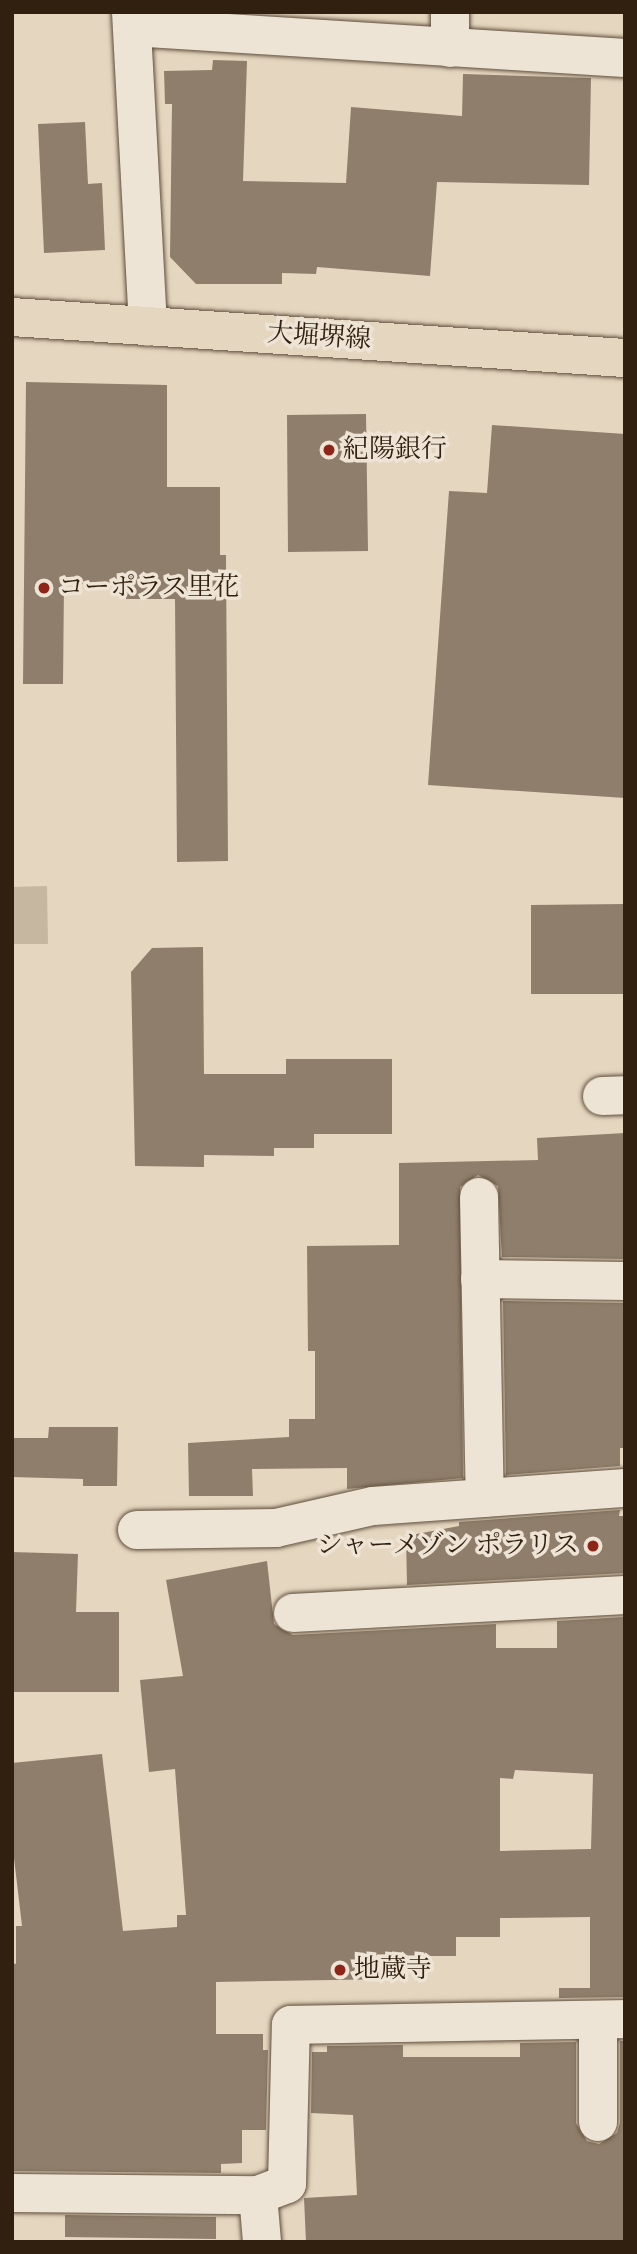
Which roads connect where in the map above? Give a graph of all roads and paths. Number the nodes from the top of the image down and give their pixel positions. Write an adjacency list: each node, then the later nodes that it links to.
1 (132, 20): 2 (street); 5 (street)
2 (450, 30): 3 (street)
3 (625, 58)
4 (12, 317): 5 (main road, 大堀堺線)
5 (148, 327): 6 (main road, 大堀堺線)
6 (625, 358)
7 (479, 1197): 8 (street)
8 (480, 1279): 9 (street); 11 (street)
9 (625, 1281)
10 (625, 1488): 11 (street)
11 (485, 1497): 12 (street)
12 (137, 1530)
13 (625, 1595): 14 (street)
14 (293, 1613)
15 (611, 2019): 16 (street); 18 (street)
16 (598, 2122)
17 (12, 2193): 18 (street)
18 (258, 2195): 19 (street)
19 (262, 2242)

